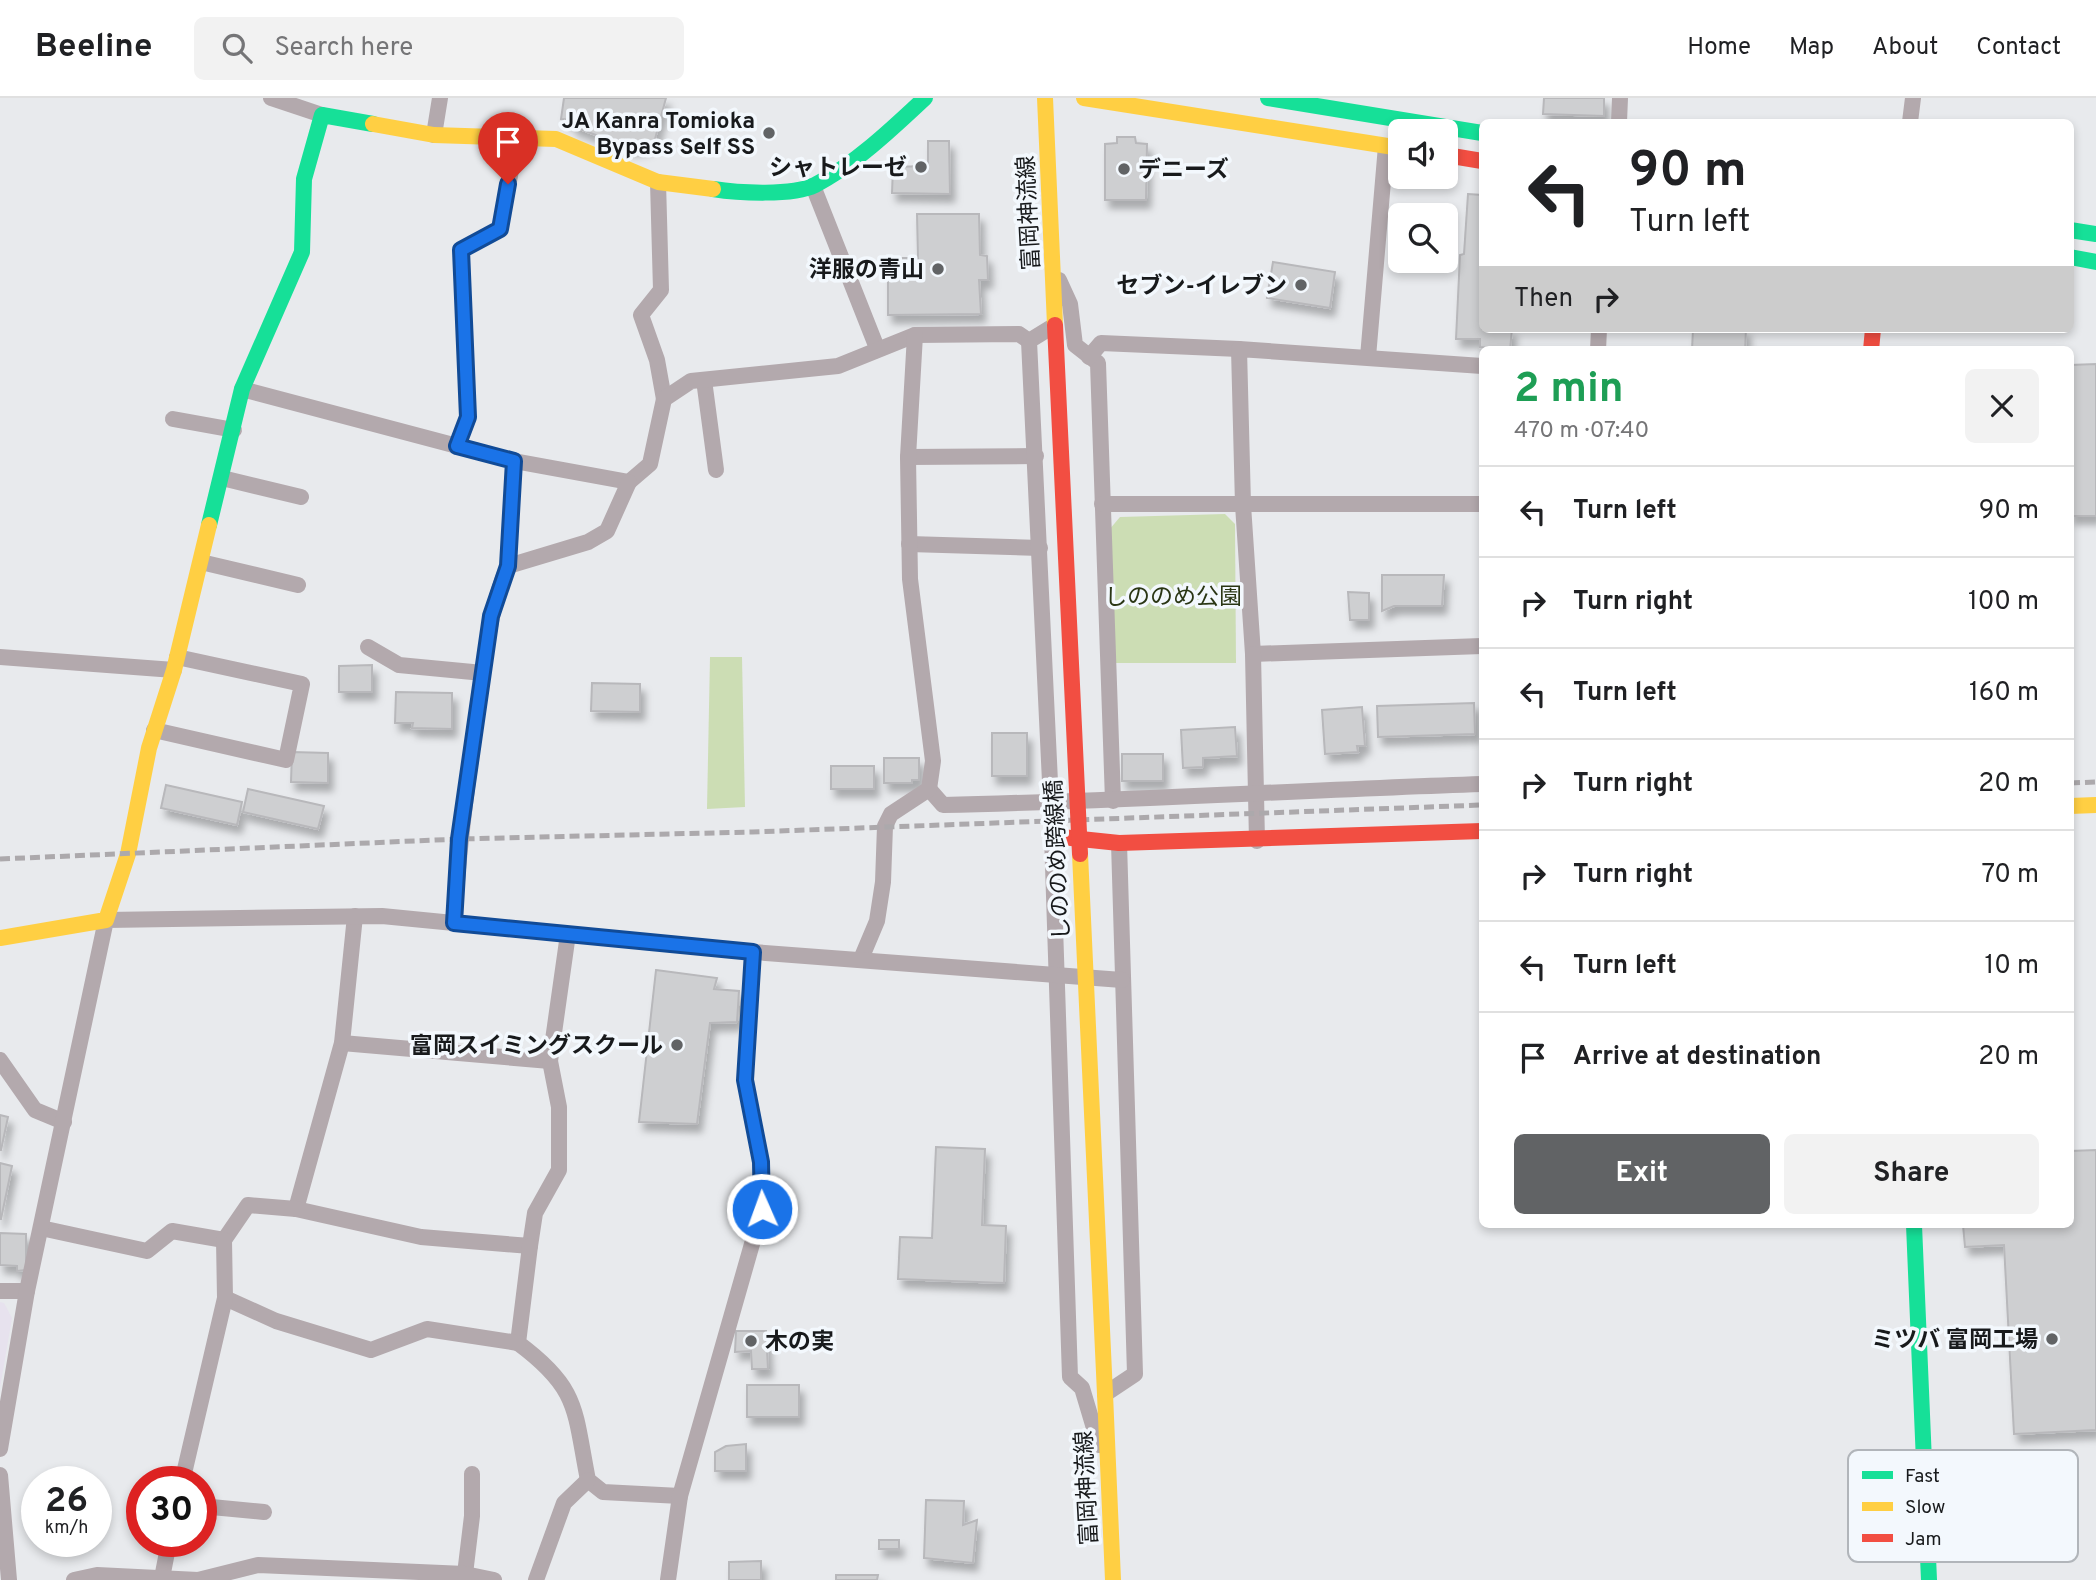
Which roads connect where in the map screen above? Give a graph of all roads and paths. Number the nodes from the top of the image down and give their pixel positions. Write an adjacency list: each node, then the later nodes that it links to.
1 (271, 98): 9 (street)
2 (440, 98): 13 (street)
3 (925, 98): 19 (main road)
4 (1045, 98): 25 (main road, 富岡神流線)
5 (1084, 98): 15 (main road)
6 (1268, 98): 12 (main road)
7 (1620, 98): 10 (street)
8 (1913, 98): 11 (street)
9 (322, 115): 13 (main road); 35 (main road)
10 (1619, 119)
11 (1910, 119)
12 (1479, 133)
13 (434, 135): 14 (main road)
14 (517, 138): 18 (main road); 39 (street)
15 (1388, 146)
16 (1458, 157): 17 (main road)
17 (1479, 160)
18 (658, 182): 19 (main road); 36 (street)
19 (813, 186): 29 (street)
20 (1388, 189): 32 (street)
21 (2074, 231): 22 (main road)
22 (2096, 234)
23 (2074, 258): 24 (main road)
24 (2096, 262)
25 (1054, 268): 26 (main road, 富岡神流線); 31 (street)
26 (1055, 325): 28 (street); 95 (main road, しののめ跨線橋, bridge)
27 (915, 335): 28 (street); 29 (street); 41 (street)
28 (1029, 341): 40 (street)
29 (877, 348): 34 (street)
30 (1238, 349): 31 (street); 32 (street); 49 (street)
31 (1090, 357): 47 (street)
32 (1368, 357): 33 (street)
33 (1479, 366)
34 (704, 380): 36 (street); 43 (street)
35 (242, 389): 38 (main road); 39 (street)
36 (664, 398): 45 (street)
37 (173, 419): 38 (street)
38 (234, 430): 44 (main road)
39 (457, 446): 42 (street)
40 (1036, 456): 41 (street); 51 (street)
41 (908, 457): 50 (street)
42 (514, 461): 45 (street); 53 (street)
43 (716, 470)
44 (222, 478): 46 (street); 52 (main road)
45 (629, 482): 53 (street)
46 (301, 497)
47 (1102, 504): 49 (street); 65 (street)
48 (1479, 504): 49 (street)
49 (1243, 505): 57 (street)
50 (909, 544): 51 (street); 63 (street)
51 (1040, 548): 66 (street)
52 (201, 562): 54 (street); 59 (main road)
53 (508, 566): 60 (street)
54 (298, 585)
55 (1479, 646): 57 (street)
56 (368, 647): 60 (street)
57 (1253, 653): 64 (street)
58 (0, 657): 59 (street)
59 (175, 663): 61 (main road); 61 (street)
60 (483, 673): 75 (street)
61 (154, 730): 74 (main road)
62 (1479, 784): 64 (street)
63 (929, 789): 66 (street); 79 (street)
64 (1255, 791): 65 (street); 71 (street)
65 (1113, 801): 66 (street)
66 (1051, 803)
67 (2074, 806): 68 (main road)
68 (2096, 806)
69 (1479, 831): 71 (main road)
70 (1052, 836): 72 (main road); 80 (street)
71 (1257, 841): 72 (main road)
72 (1119, 843): 81 (street)
73 (355, 916): 74 (street); 75 (street); 82 (street)
74 (106, 920): 77 (main road); 85 (street)
75 (454, 923): 76 (street)
76 (568, 934): 78 (street); 84 (street)
77 (0, 938)
78 (753, 952): 79 (street); 103 (street)
79 (861, 959): 80 (street)
80 (1057, 975): 81 (street); 101 (street)
81 (1122, 980): 95 (street)
82 (342, 1043): 84 (street); 86 (street)
83 (0, 1060): 85 (street)
84 (550, 1061): 90 (street)
85 (64, 1122): 87 (street)
86 (296, 1209): 89 (street); 90 (street)
87 (41, 1228): 89 (street); 92 (street)
88 (1914, 1228): 97 (main road)
89 (224, 1240): 93 (street)
90 (530, 1246): 94 (street)
91 (0, 1291): 92 (street)
92 (27, 1291): 96 (street)
93 (225, 1298): 94 (street); 98 (street)
94 (518, 1343): 102 (street)
95 (1105, 1394): 101 (main road, 富岡神流線)
96 (0, 1449)
97 (1924, 1450)
98 (186, 1466)
99 (472, 1474): 108 (street)
100 (0, 1475): 110 (street)
101 (1109, 1478): 115 (main road, 富岡神流線)
102 (587, 1480): 103 (street); 113 (street)
103 (680, 1496): 114 (street)
104 (217, 1508): 105 (street)
105 (264, 1512)
106 (166, 1557): 109 (street)
107 (1929, 1562): 116 (main road)
108 (465, 1574): 109 (street); 112 (street)
109 (162, 1578): 111 (street)
110 (9, 1580)
111 (74, 1580)
112 (494, 1580)
113 (536, 1580)
114 (668, 1580)
115 (1114, 1580)
116 (1930, 1580)

